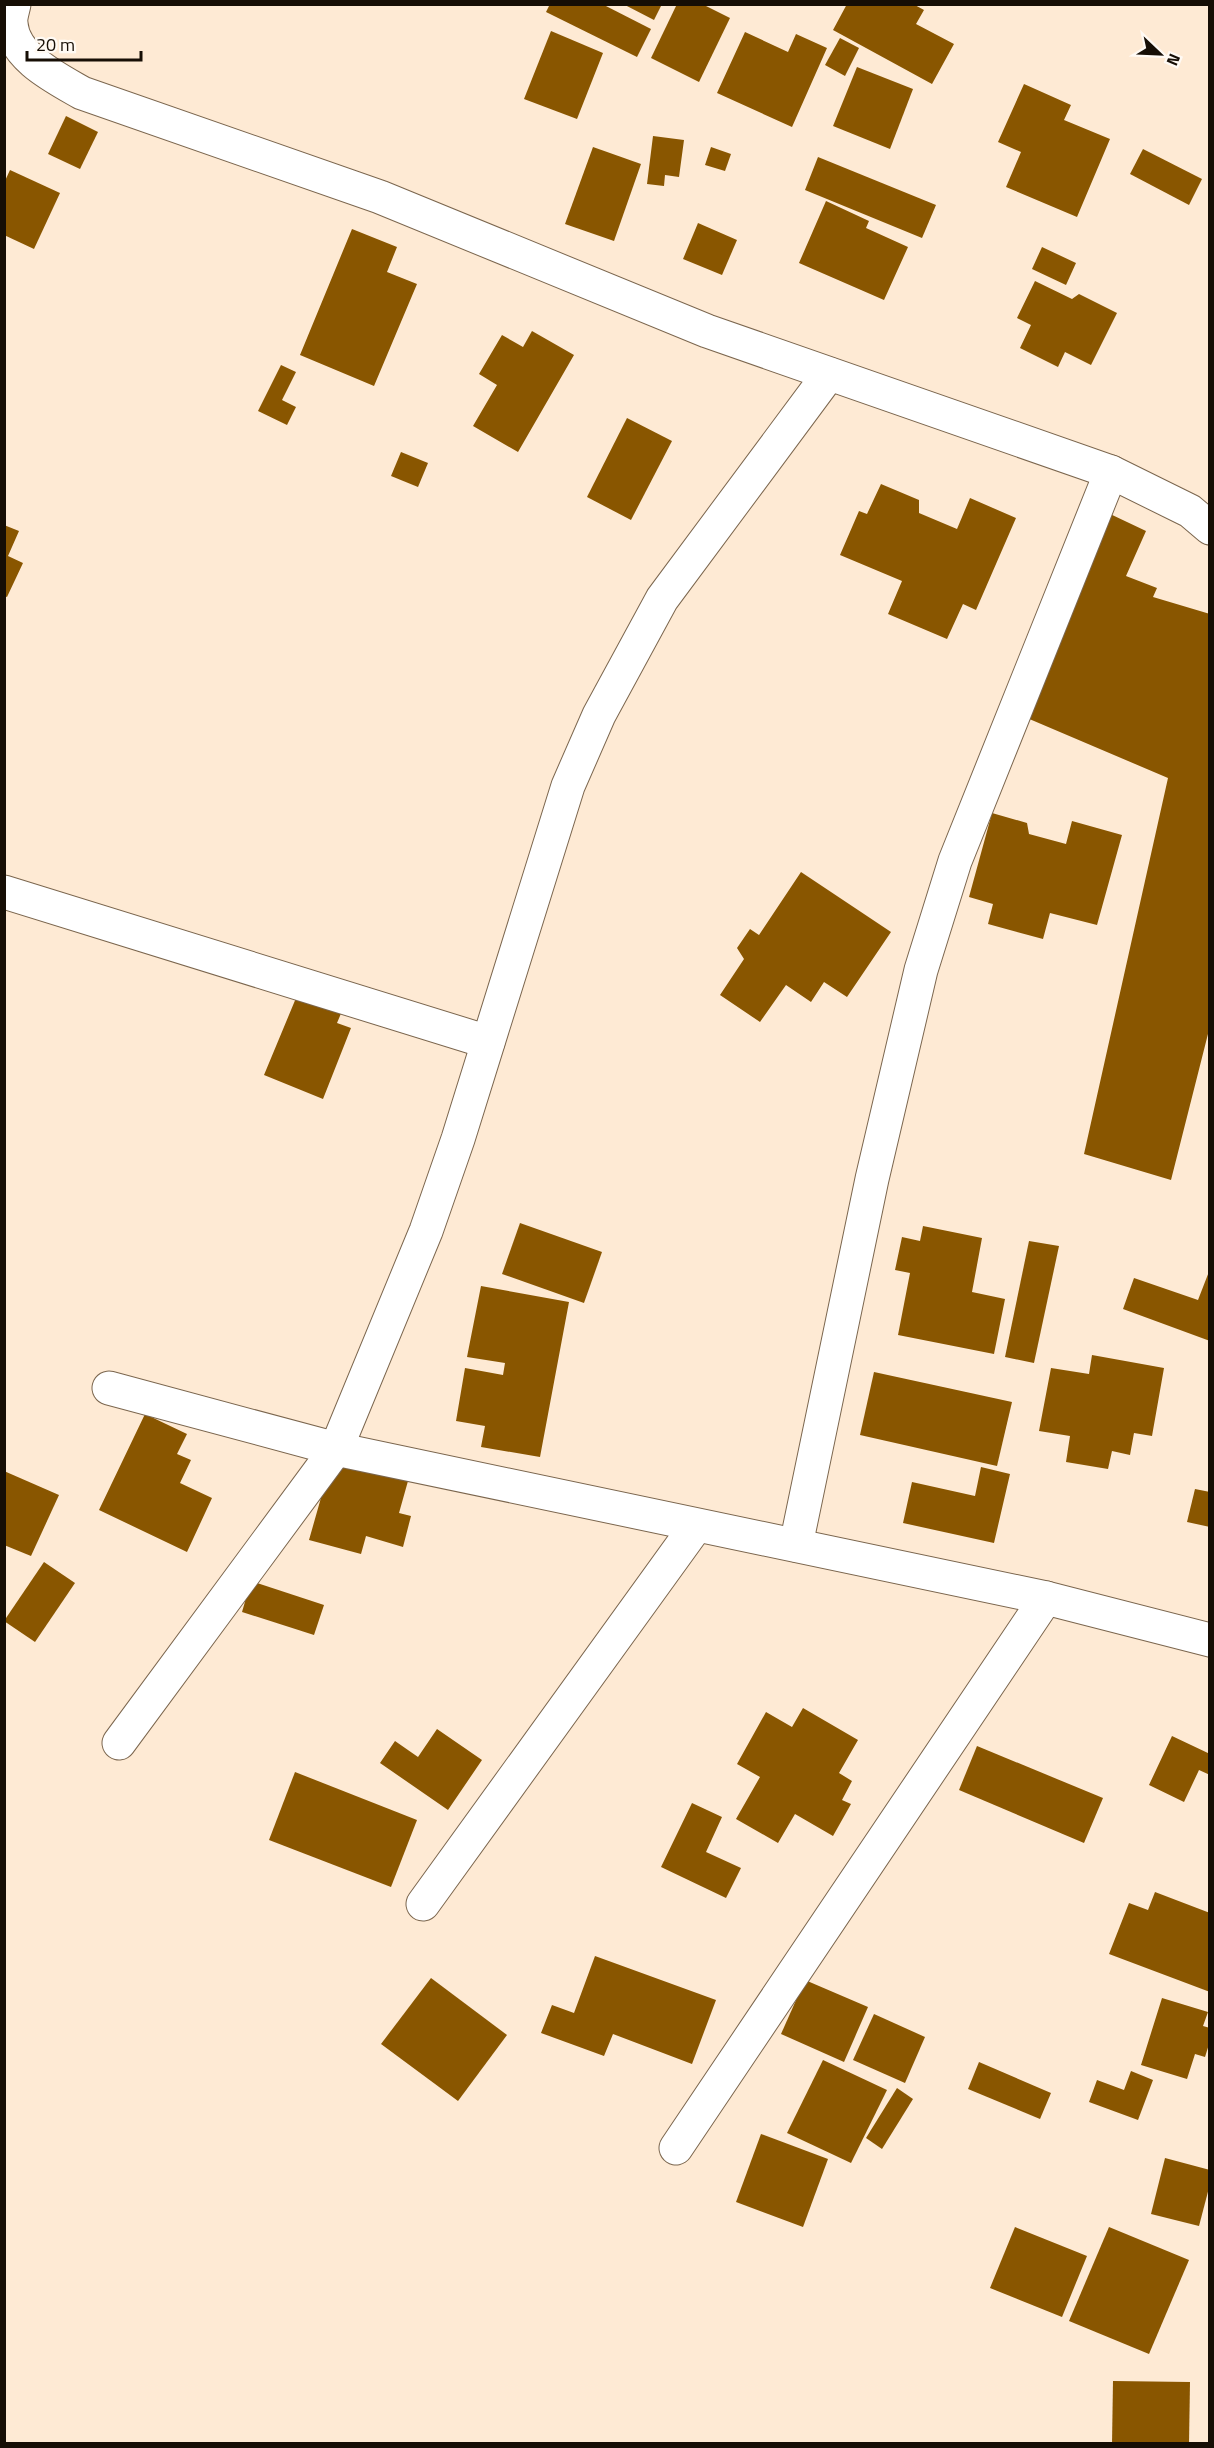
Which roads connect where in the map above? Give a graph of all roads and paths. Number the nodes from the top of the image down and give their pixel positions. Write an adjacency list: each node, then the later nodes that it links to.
1 (10, 18): 2 (street)
2 (829, 374): 3 (street); 6 (street)
3 (1111, 472): 4 (street); 10 (street)
4 (1209, 528)
5 (4, 892): 6 (street)
6 (488, 1042): 8 (street)
7 (109, 1388): 8 (street)
8 (336, 1449): 9 (street); 13 (street)
9 (696, 1526): 10 (street); 14 (street)
10 (796, 1545): 11 (street)
11 (1046, 1598): 12 (street); 15 (street)
12 (1209, 1640)
13 (119, 1743)
14 (423, 1904)
15 (676, 2148)

